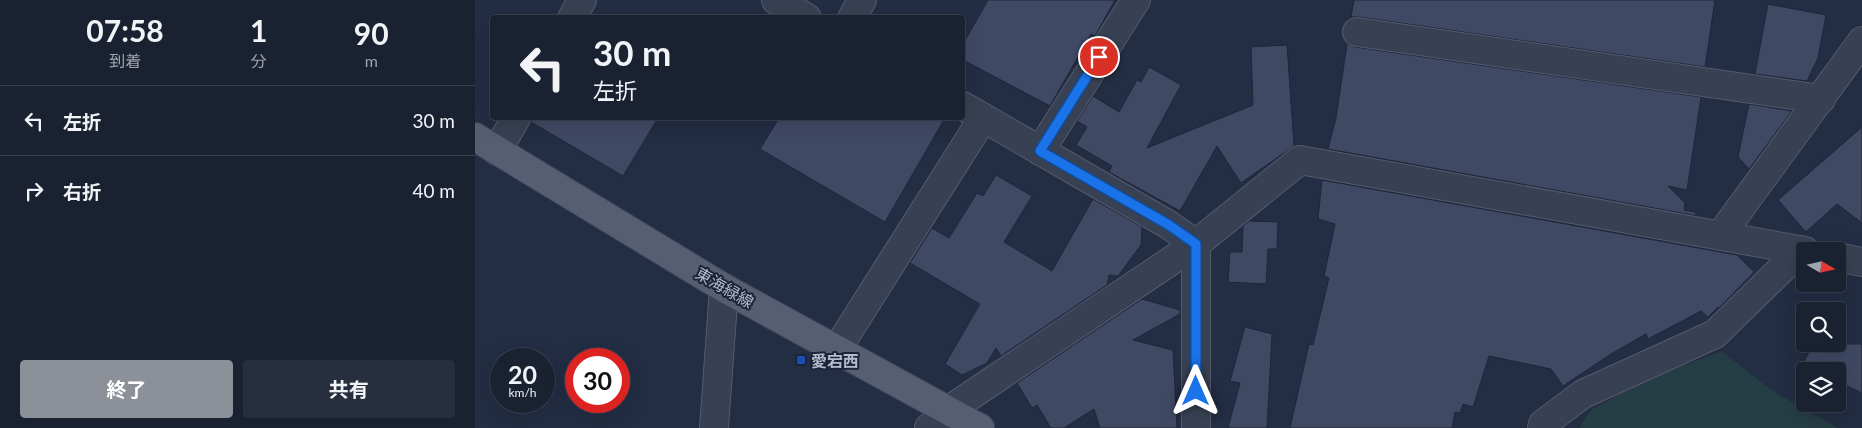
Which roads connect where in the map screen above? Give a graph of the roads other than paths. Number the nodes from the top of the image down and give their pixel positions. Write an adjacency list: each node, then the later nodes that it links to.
1 (582, 0): 5 (street)
2 (776, 0): 6 (street)
3 (862, 0): 7 (street)
4 (1135, 0): 14 (street)
5 (574, 15)
6 (802, 15)
7 (854, 15)
8 (1357, 32): 10 (street)
9 (1862, 41): 10 (street)
10 (1821, 99): 15 (street)
11 (973, 112): 14 (street); 22 (street)
12 (514, 120): 13 (street)
13 (486, 144): 21 (main road, 東海緑線)
14 (1040, 151): 16 (street)
15 (1720, 236): 16 (street); 17 (street)
16 (1196, 244): 23 (street); 27 (street)
17 (1796, 250)
18 (1796, 258): 28 (street)
19 (1846, 259): 20 (street)
20 (1862, 262)
21 (724, 288): 22 (main road, 東海緑線); 24 (street)
22 (837, 349): 23 (main road, 東海緑線)
23 (949, 410): 25 (street); 26 (main road, 東海緑線)
24 (714, 428)
25 (929, 428)
26 (980, 428)
27 (1196, 428)
28 (1542, 428)

